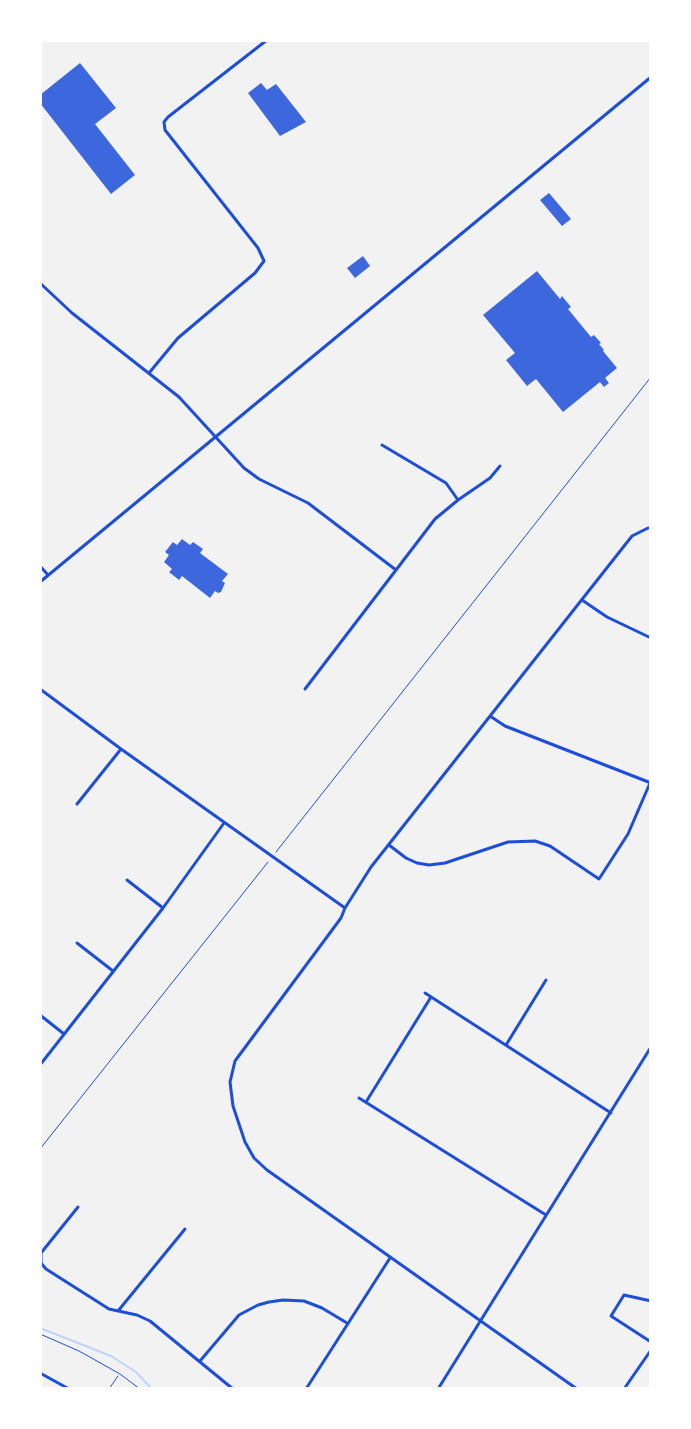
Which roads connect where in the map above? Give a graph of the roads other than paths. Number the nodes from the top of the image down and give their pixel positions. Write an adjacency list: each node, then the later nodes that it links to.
1 (267, 40): 4 (street)
2 (651, 77): 5 (street)
3 (40, 283): 4 (street)
4 (149, 373): 5 (street)
5 (216, 438): 11 (street); 12 (street)
6 (382, 445): 8 (street)
7 (500, 466): 8 (street)
8 (458, 500): 11 (street)
9 (648, 528): 14 (street)
10 (40, 566): 12 (street)
11 (396, 570): 17 (street)
12 (48, 575): 13 (street)
13 (40, 582)
14 (582, 600): 15 (street); 18 (street)
15 (651, 638)
16 (40, 689): 19 (street)
17 (305, 689)
18 (490, 716): 20 (street); 23 (street)
19 (121, 749): 21 (street); 22 (street)
20 (650, 783): 23 (street)
21 (77, 804)
22 (225, 822): 25 (street); 26 (street)
23 (388, 845): 26 (street)
24 (127, 880): 25 (street)
25 (163, 908): 28 (street)
26 (345, 908): 43 (street)
27 (77, 943): 28 (street)
28 (113, 971): 33 (street)
29 (546, 980): 34 (street)
30 (425, 993): 31 (street)
31 (431, 997): 34 (street); 38 (street)
32 (40, 1015): 33 (street)
33 (64, 1034): 36 (street)
34 (506, 1045): 39 (street)
35 (651, 1047): 39 (street)
36 (40, 1065)
37 (359, 1098): 38 (street)
38 (366, 1102): 41 (street)
39 (611, 1113): 41 (street)
40 (78, 1207): 45 (street)
41 (546, 1215): 46 (street)
42 (185, 1229): 45 (street)
43 (391, 1257): 46 (street); 47 (street)
44 (651, 1301): 48 (street)
45 (118, 1311): 50 (street)
46 (480, 1320): 56 (street); 57 (street)
47 (347, 1323): 50 (street); 55 (street)
48 (651, 1342)
49 (651, 1350): 58 (street)
50 (200, 1361): 54 (street)
51 (40, 1373): 52 (street)
52 (60, 1387): 53 (street)
53 (69, 1389)
54 (233, 1389)
55 (306, 1389)
56 (438, 1389)
57 (577, 1389)
58 (624, 1389)

